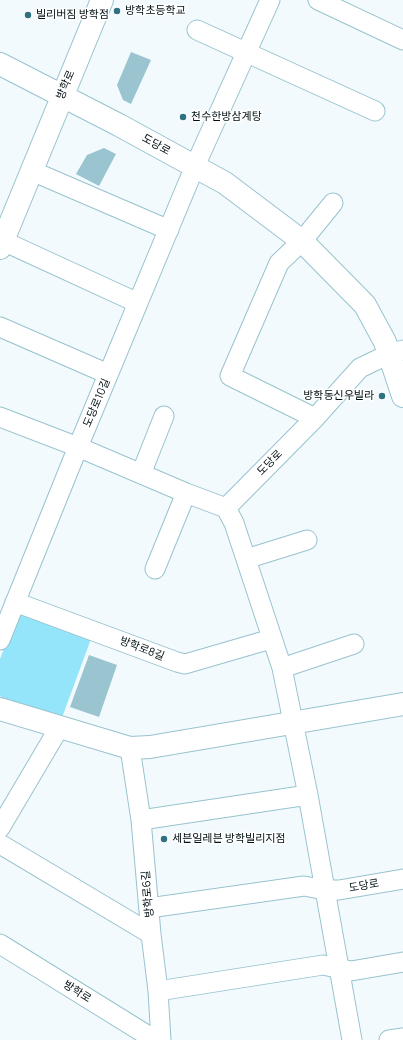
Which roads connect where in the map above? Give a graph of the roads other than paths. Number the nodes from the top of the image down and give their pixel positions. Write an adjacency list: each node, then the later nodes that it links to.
1 (102, 0): 8 (main road, 방학로)
2 (270, 0): 6 (street, 도당로10길)
3 (318, 0): 5 (street)
4 (197, 30): 6 (street)
5 (403, 40)
6 (246, 53): 9 (street); 10 (street, 도당로10길)
7 (0, 64): 8 (main road, 도당로)
8 (62, 95): 10 (main road, 도당로); 11 (main road, 방학로)
9 (375, 111)
10 (195, 166): 13 (street, 도당로10길); 14 (main road, 도당로)
11 (32, 170): 13 (street); 15 (main road, 방학로)
12 (333, 203): 14 (street)
13 (169, 230): 16 (street, 도당로10길)
14 (302, 241): 18 (main road, 도당로); 23 (street)
15 (1, 244): 16 (street, 방학로)
16 (138, 302): 19 (street, 도당로10길)
17 (0, 327): 19 (street)
18 (396, 352): 20 (main road, 도당로); 23 (street, 도당로)
19 (108, 374): 24 (street, 도당로10길)
20 (403, 396)
21 (164, 416): 25 (street)
22 (0, 417): 24 (street)
23 (315, 418): 27 (street, 도당로)
24 (78, 447): 25 (street); 31 (street, 도당로10길)
25 (141, 474): 26 (street)
26 (186, 493): 27 (street); 30 (street)
27 (226, 508): 29 (street)
28 (307, 540): 29 (street)
29 (246, 559): 32 (street)
30 (155, 569)
31 (15, 602): 32 (street, 방학로8길); 33 (street, 도당로10길)
32 (271, 639): 35 (street)
33 (0, 640)
34 (354, 644): 35 (street)
35 (282, 668): 38 (street)
36 (403, 704): 38 (main road)
37 (0, 709): 39 (main road)
38 (294, 723): 40 (main road); 41 (street)
39 (60, 728): 40 (main road); 43 (street)
40 (130, 748): 42 (street, 방학로6길)
41 (308, 795): 42 (street); 46 (street)
42 (141, 820): 47 (street, 방학로6길)
43 (0, 828)
44 (0, 844): 48 (street)
45 (403, 879): 46 (street, 도당로)
46 (325, 890): 47 (street, 도당로); 51 (street)
47 (149, 908): 48 (street, 방학로6길)
48 (151, 934): 52 (street, 방학로6길)
49 (0, 944): 54 (street, 방학로)
50 (403, 962): 51 (street)
51 (340, 969): 52 (street); 56 (street)
52 (158, 991): 55 (street, 방학로6길)
53 (403, 1038): 57 (street)
54 (155, 1040)
55 (161, 1040)
56 (352, 1040)
57 (389, 1040)

